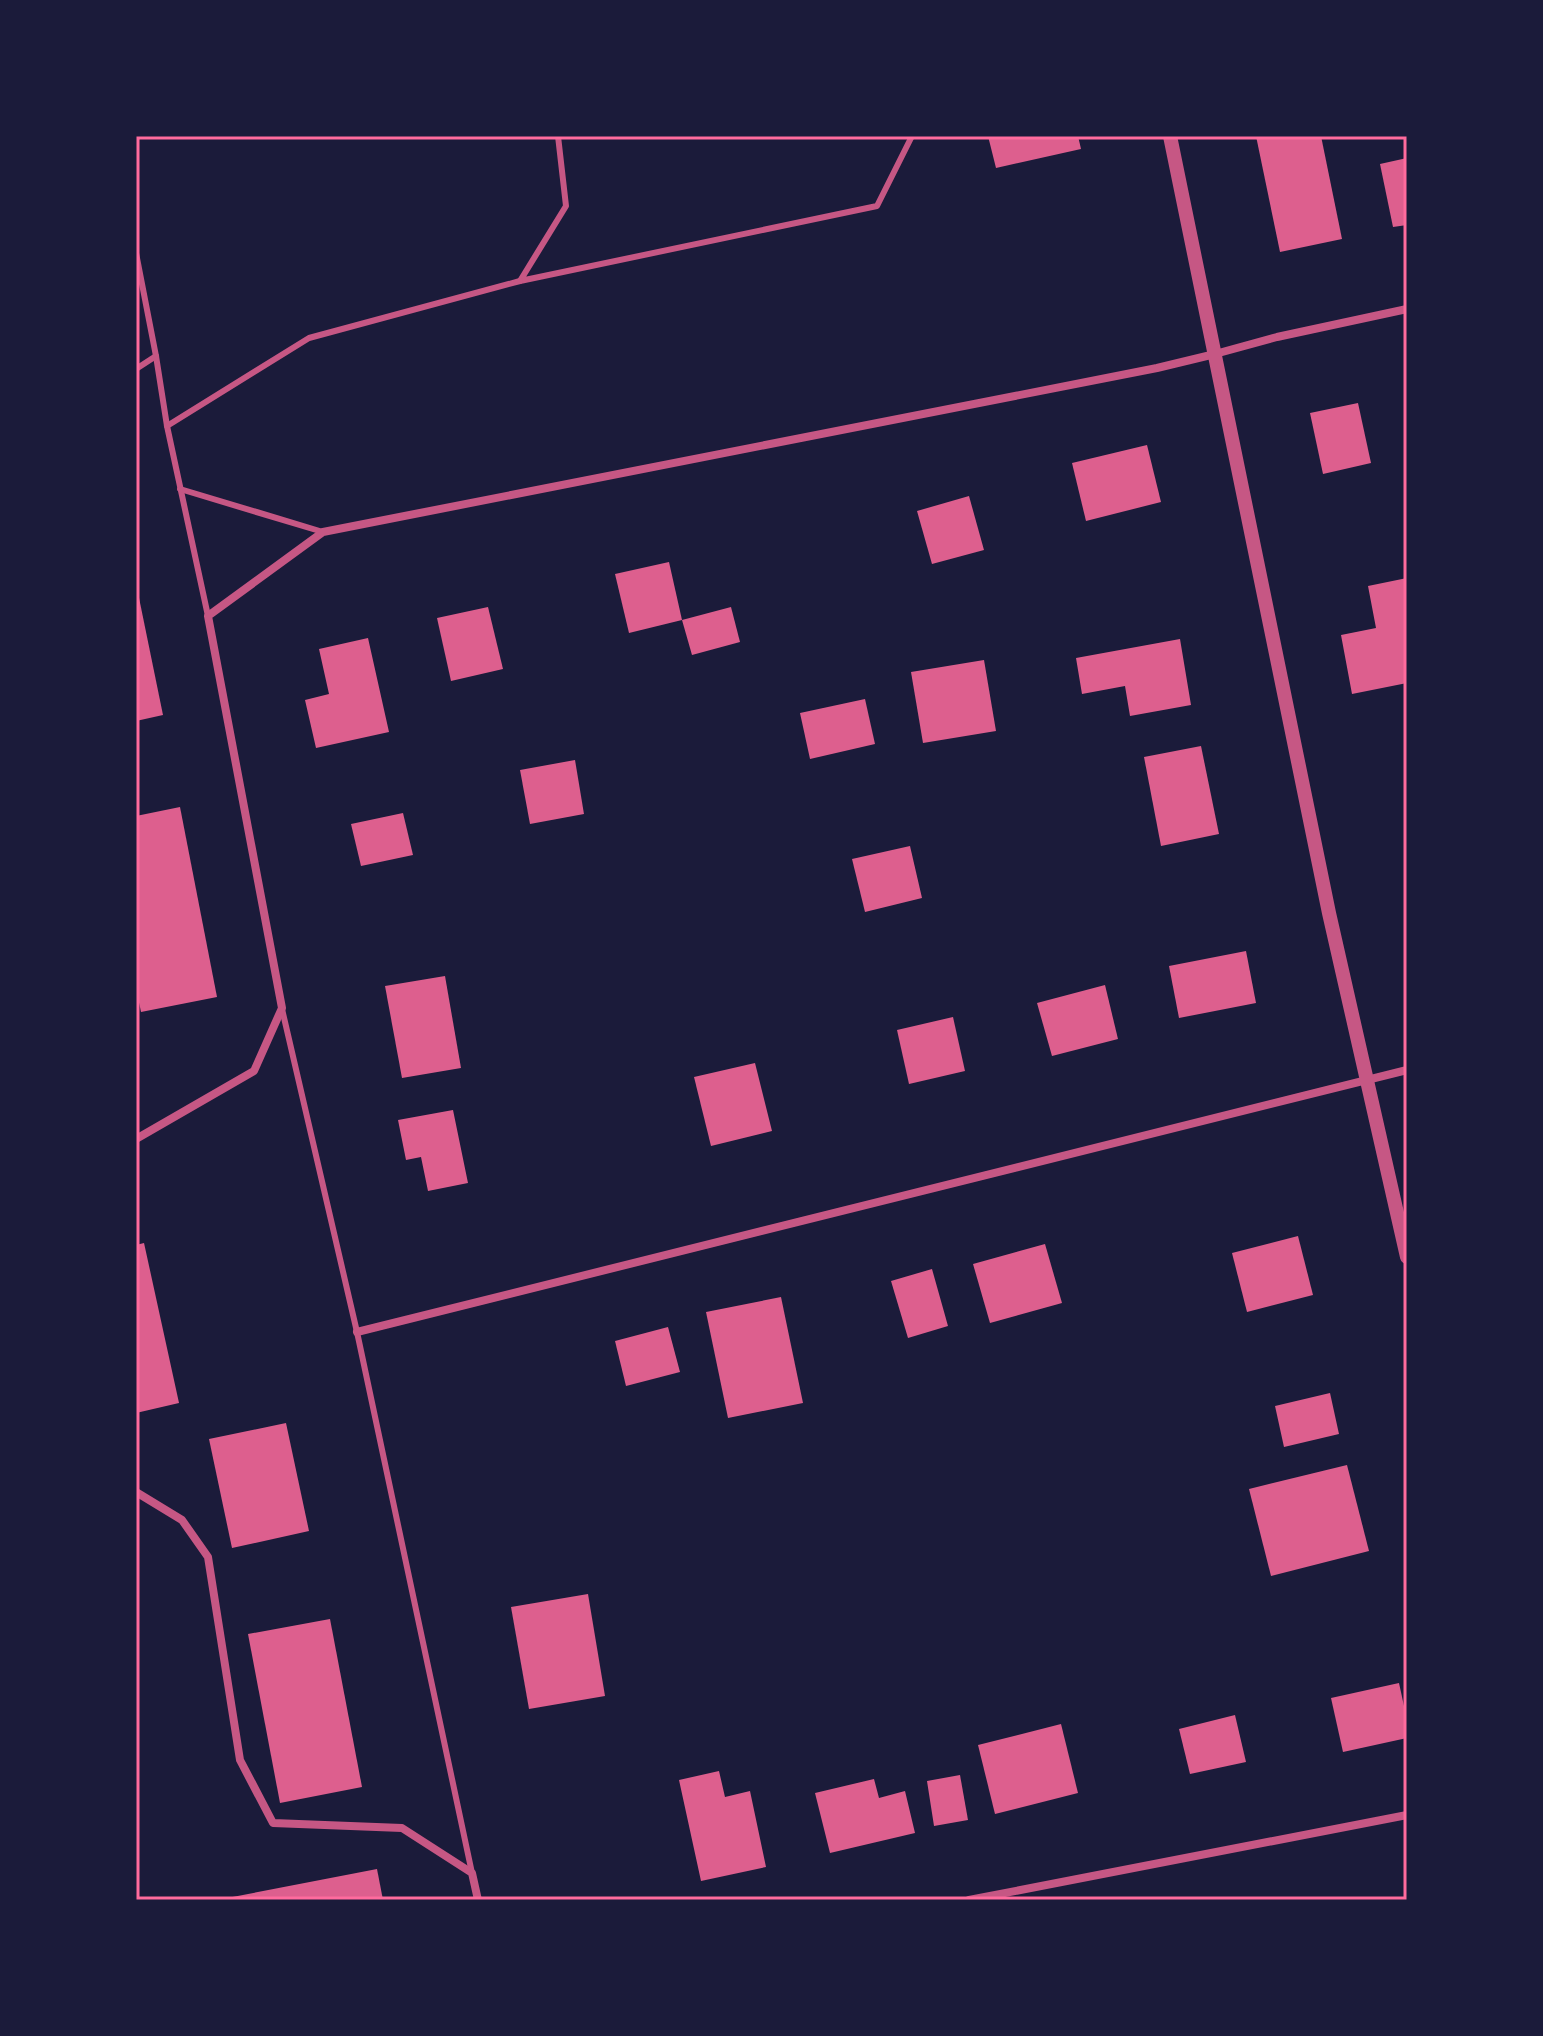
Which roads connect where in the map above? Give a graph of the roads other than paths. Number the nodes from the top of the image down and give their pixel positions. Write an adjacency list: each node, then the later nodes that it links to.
1 (558, 136): 5 (lane)
2 (912, 136): 5 (lane)
3 (1170, 136): 7 (street)
4 (136, 253): 8 (lane)
5 (520, 281): 10 (lane)
6 (1407, 309): 7 (street)
7 (1215, 354): 12 (street); 16 (street)
8 (156, 356): 9 (lane); 10 (lane)
9 (136, 369)
10 (167, 426): 11 (lane)
11 (180, 489): 12 (lane); 13 (lane)
12 (323, 532): 13 (street)
13 (208, 616): 14 (street)
14 (282, 1008): 17 (street); 19 (lane)
15 (1407, 1070): 16 (street)
16 (1366, 1080): 18 (street); 19 (street)
17 (136, 1139)
18 (1407, 1257)
19 (357, 1332): 22 (lane)
20 (136, 1492): 22 (street)
21 (1407, 1815): 24 (street)
22 (472, 1873): 23 (street)
23 (478, 1900)
24 (969, 1900)

